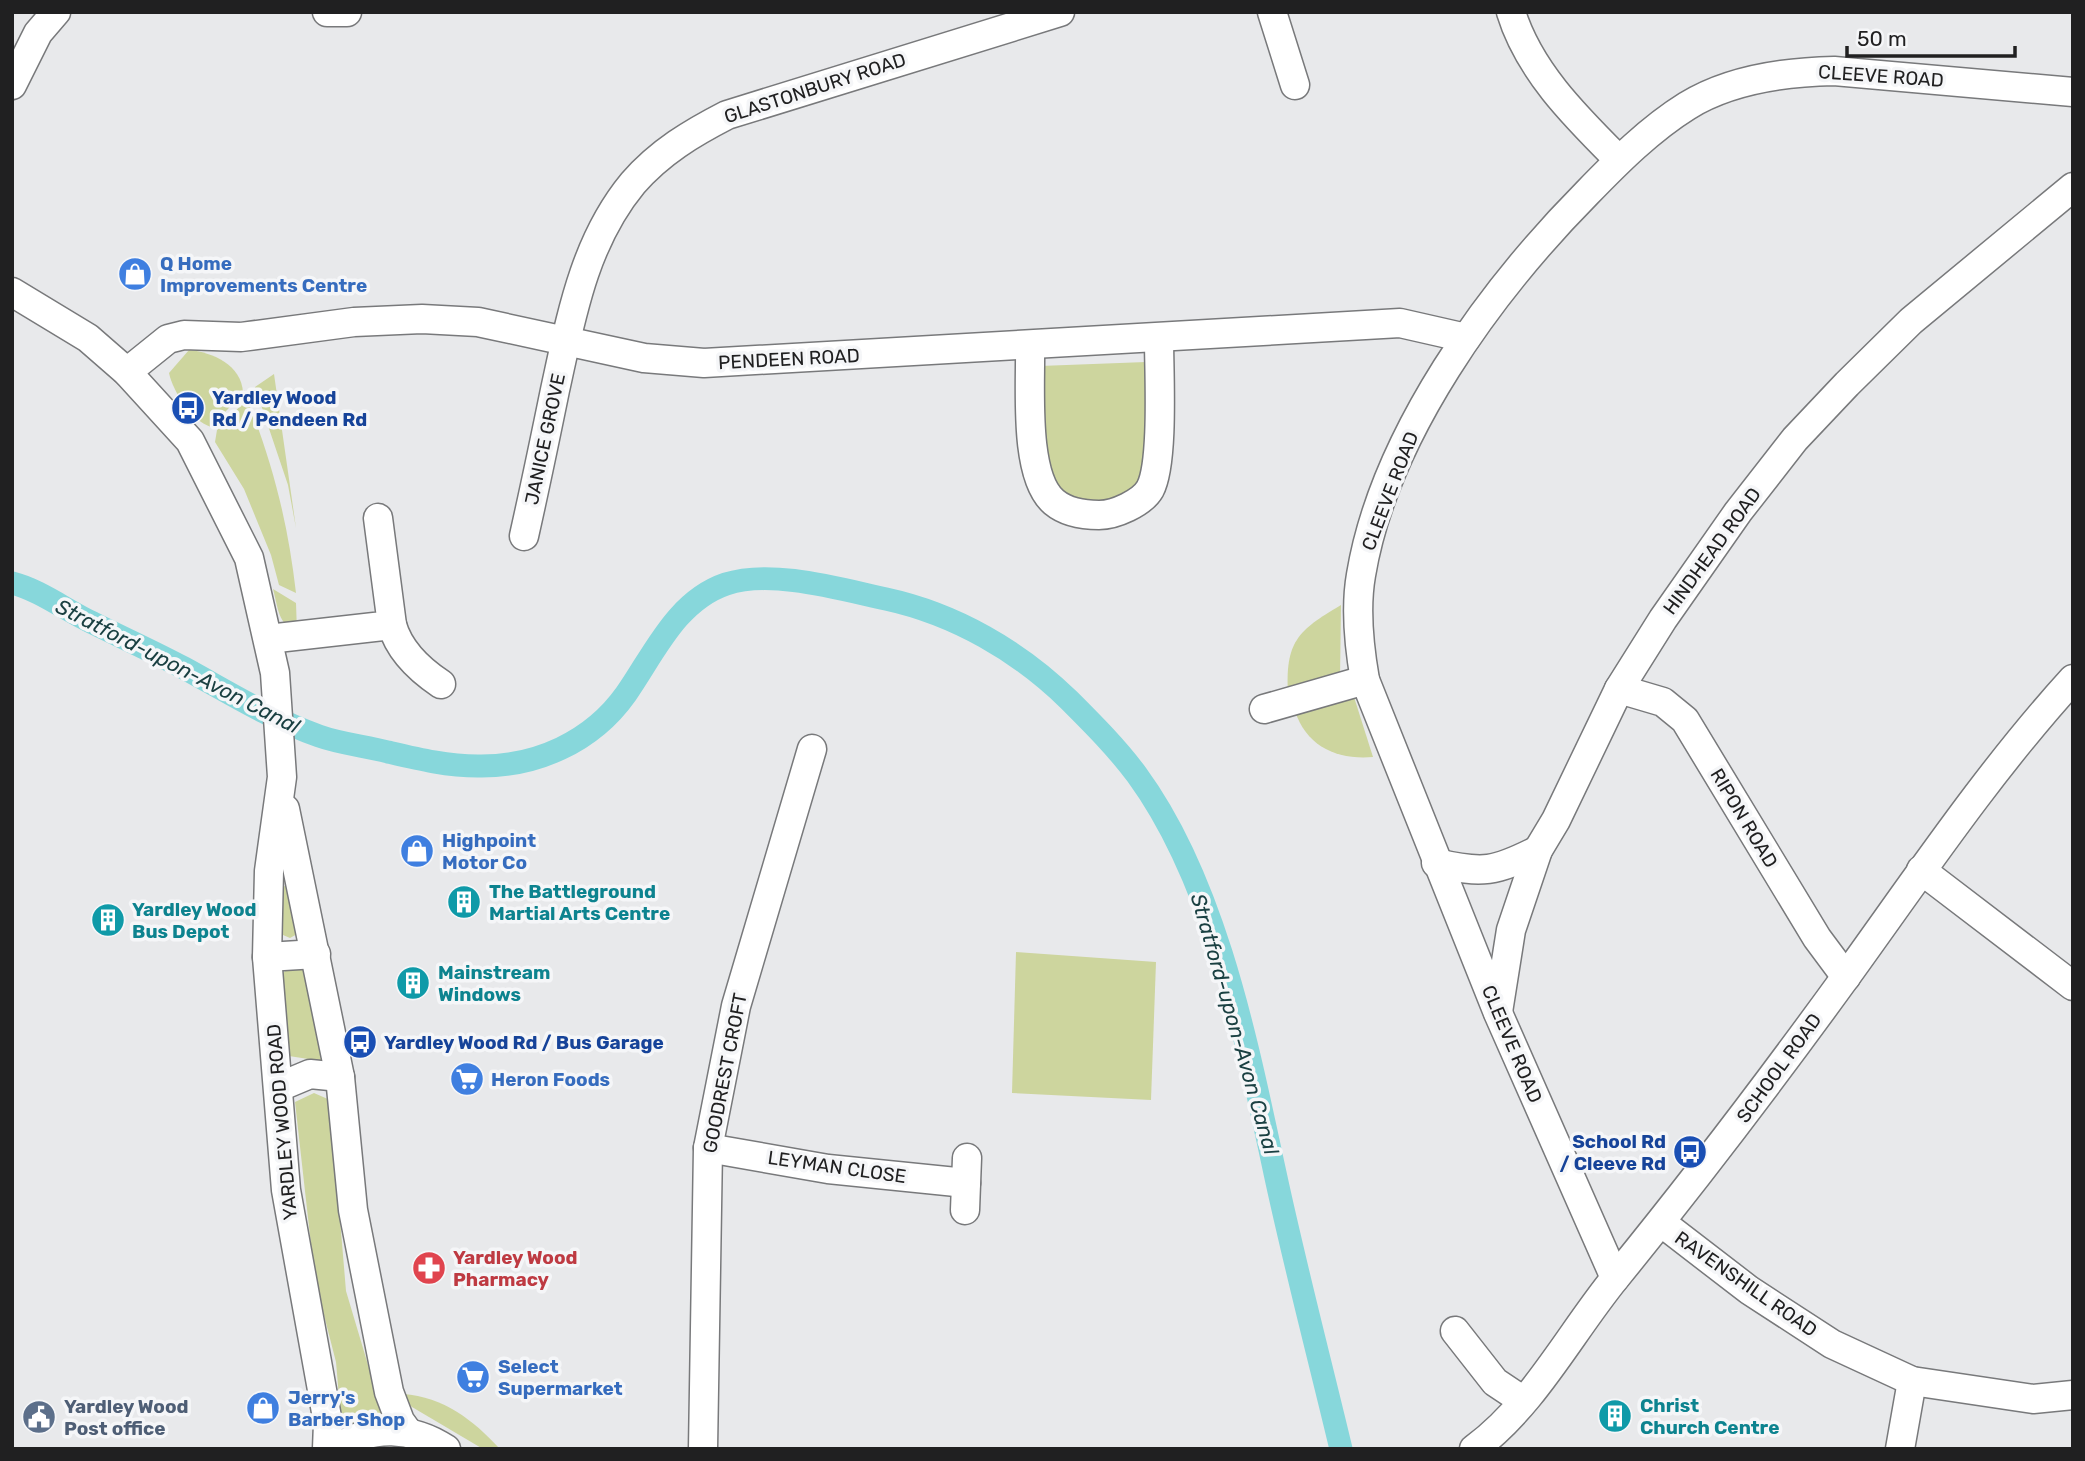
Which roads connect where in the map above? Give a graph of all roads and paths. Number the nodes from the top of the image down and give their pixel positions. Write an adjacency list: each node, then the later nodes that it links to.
1 (56, 12): 7 (street)
2 (327, 12): 3 (street)
3 (347, 12)
4 (1060, 12): 15 (street, GLASTONBURY ROAD)
5 (1272, 12): 8 (street)
6 (1511, 12): 10 (street)
7 (12, 85)
8 (1295, 85)
9 (2073, 92): 10 (street, CLEEVE ROAD)
10 (1619, 160): 13 (street, CLEEVE ROAD)
11 (2073, 187): 25 (street, HINDHEAD ROAD)
12 (12, 292): 17 (street, YARDLEY WOOD ROAD)
13 (1466, 338): 14 (street, PENDEEN ROAD); 23 (street, CLEEVE ROAD)
14 (1159, 339): 16 (street, PENDEEN ROAD); 16 (street)
15 (565, 342): 16 (street, PENDEEN ROAD); 17 (street, PENDEEN ROAD); 19 (street, JANICE GROVE)
16 (1030, 346)
17 (127, 372): 21 (street, YARDLEY WOOD ROAD)
18 (378, 518): 20 (street)
19 (524, 536)
20 (392, 625): 21 (street); 24 (street)
21 (268, 639): 28 (street, YARDLEY WOOD ROAD)
22 (2073, 678): 31 (street, SCHOOL ROAD)
23 (1364, 680): 26 (street); 30 (street, CLEEVE ROAD)
24 (441, 684)
25 (1619, 689): 29 (street, HINDHEAD ROAD); 34 (street, RIPON ROAD)
26 (1264, 709)
27 (812, 749): 39 (street, GOODREST CROFT)
28 (282, 785): 32 (street, YARDLEY WOOD ROAD); 33 (street, YARDLEY WOOD ROAD)
29 (1538, 850): 30 (street); 36 (street, HINDHEAD ROAD)
30 (1436, 863): 36 (street, CLEEVE ROAD)
31 (1921, 870): 34 (street, SCHOOL ROAD); 35 (street)
32 (316, 954): 33 (street); 37 (street, YARDLEY WOOD ROAD)
33 (267, 957): 38 (street, YARDLEY WOOD ROAD)
34 (1846, 977): 41 (street, SCHOOL ROAD)
35 (2073, 986)
36 (1498, 1013): 42 (street, CLEEVE ROAD)
37 (340, 1076): 38 (street); 47 (street, YARDLEY WOOD ROAD)
38 (279, 1087): 48 (street, YARDLEY WOOD ROAD)
39 (708, 1148): 40 (street, LEYMAN CLOSE); 51 (street, GOODREST CROFT)
40 (966, 1183)
41 (1662, 1223): 42 (street, SCHOOL ROAD); 44 (street, RAVENSHILL ROAD)
42 (1615, 1278): 46 (street, SCHOOL ROAD)
43 (1455, 1331): 46 (street)
44 (1912, 1381): 45 (street, RAVENSHILL ROAD); 53 (street)
45 (2073, 1395)
46 (1522, 1400): 52 (street, SCHOOL ROAD)
47 (408, 1432): 49 (street); 50 (street)
48 (327, 1449)
49 (338, 1449)
50 (446, 1449)
51 (703, 1449)
52 (1474, 1449)
53 (1900, 1449)

